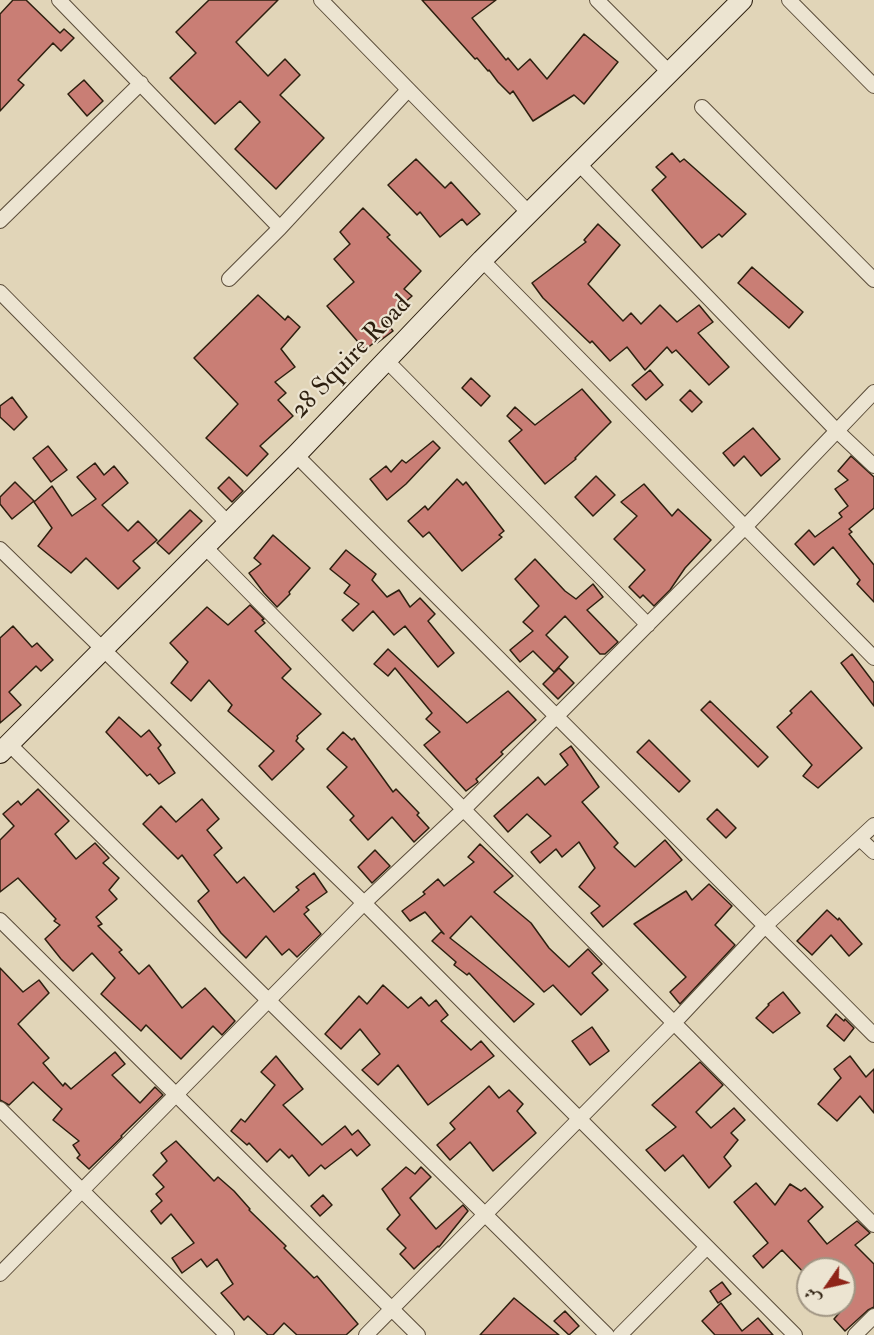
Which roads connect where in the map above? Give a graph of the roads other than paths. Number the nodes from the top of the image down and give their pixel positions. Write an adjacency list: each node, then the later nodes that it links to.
1 (59, 0): 7 (street)
2 (321, 0): 9 (street)
3 (597, 0): 6 (street)
4 (742, 0): 6 (street, 28 Squire Road)
5 (789, 0): 8 (street)
6 (669, 72): 11 (street, 28 Squire Road)
7 (141, 83): 13 (street); 14 (street)
8 (874, 86)
9 (408, 90): 12 (street); 14 (street)
10 (702, 107): 17 (street)
11 (579, 164): 12 (street, 28 Squire Road); 21 (street)
12 (528, 213): 15 (street, 28 Squire Road)
13 (0, 221)
14 (280, 228): 16 (street)
15 (482, 260): 19 (street, 28 Squire Road); 25 (street)
16 (229, 279)
17 (874, 280)
18 (0, 292): 24 (street)
19 (387, 361): 22 (street, 28 Squire Road); 28 (street)
20 (874, 392): 21 (street)
21 (836, 430): 23 (street); 25 (street)
22 (296, 455): 24 (street, 28 Squire Road); 31 (street)
23 (874, 466)
24 (229, 524): 26 (street, 28 Squire Road)
25 (744, 528): 28 (street); 30 (street)
26 (205, 547): 29 (street, 28 Squire Road); 33 (street)
27 (0, 549): 29 (street)
28 (648, 625): 31 (street)
29 (102, 649): 32 (street, 28 Squire Road); 37 (street)
30 (874, 658)
31 (556, 715): 33 (street); 39 (street)
32 (4, 749): 40 (street)
33 (465, 809): 37 (street); 41 (street)
34 (874, 825): 35 (street)
35 (860, 838): 36 (street); 39 (street)
36 (874, 852)
37 (364, 903): 40 (street); 45 (street)
38 (0, 920): 43 (street)
39 (765, 926): 41 (street); 42 (street)
40 (268, 1000): 43 (street); 47 (street)
41 (673, 1024): 45 (street); 48 (street)
42 (874, 1035)
43 (176, 1094): 46 (street); 51 (street)
44 (0, 1109): 46 (street)
45 (580, 1118): 47 (street); 49 (street)
46 (83, 1191): 50 (street); 53 (street)
47 (483, 1214): 51 (street); 56 (street)
48 (874, 1225)
49 (706, 1248): 57 (street); 58 (street)
50 (0, 1274)
51 (391, 1309): 54 (street); 55 (street)
52 (874, 1316): 59 (street)
53 (227, 1335)
54 (366, 1335)
55 (418, 1335)
56 (607, 1335)
57 (620, 1335)
58 (795, 1335)
59 (855, 1335)

